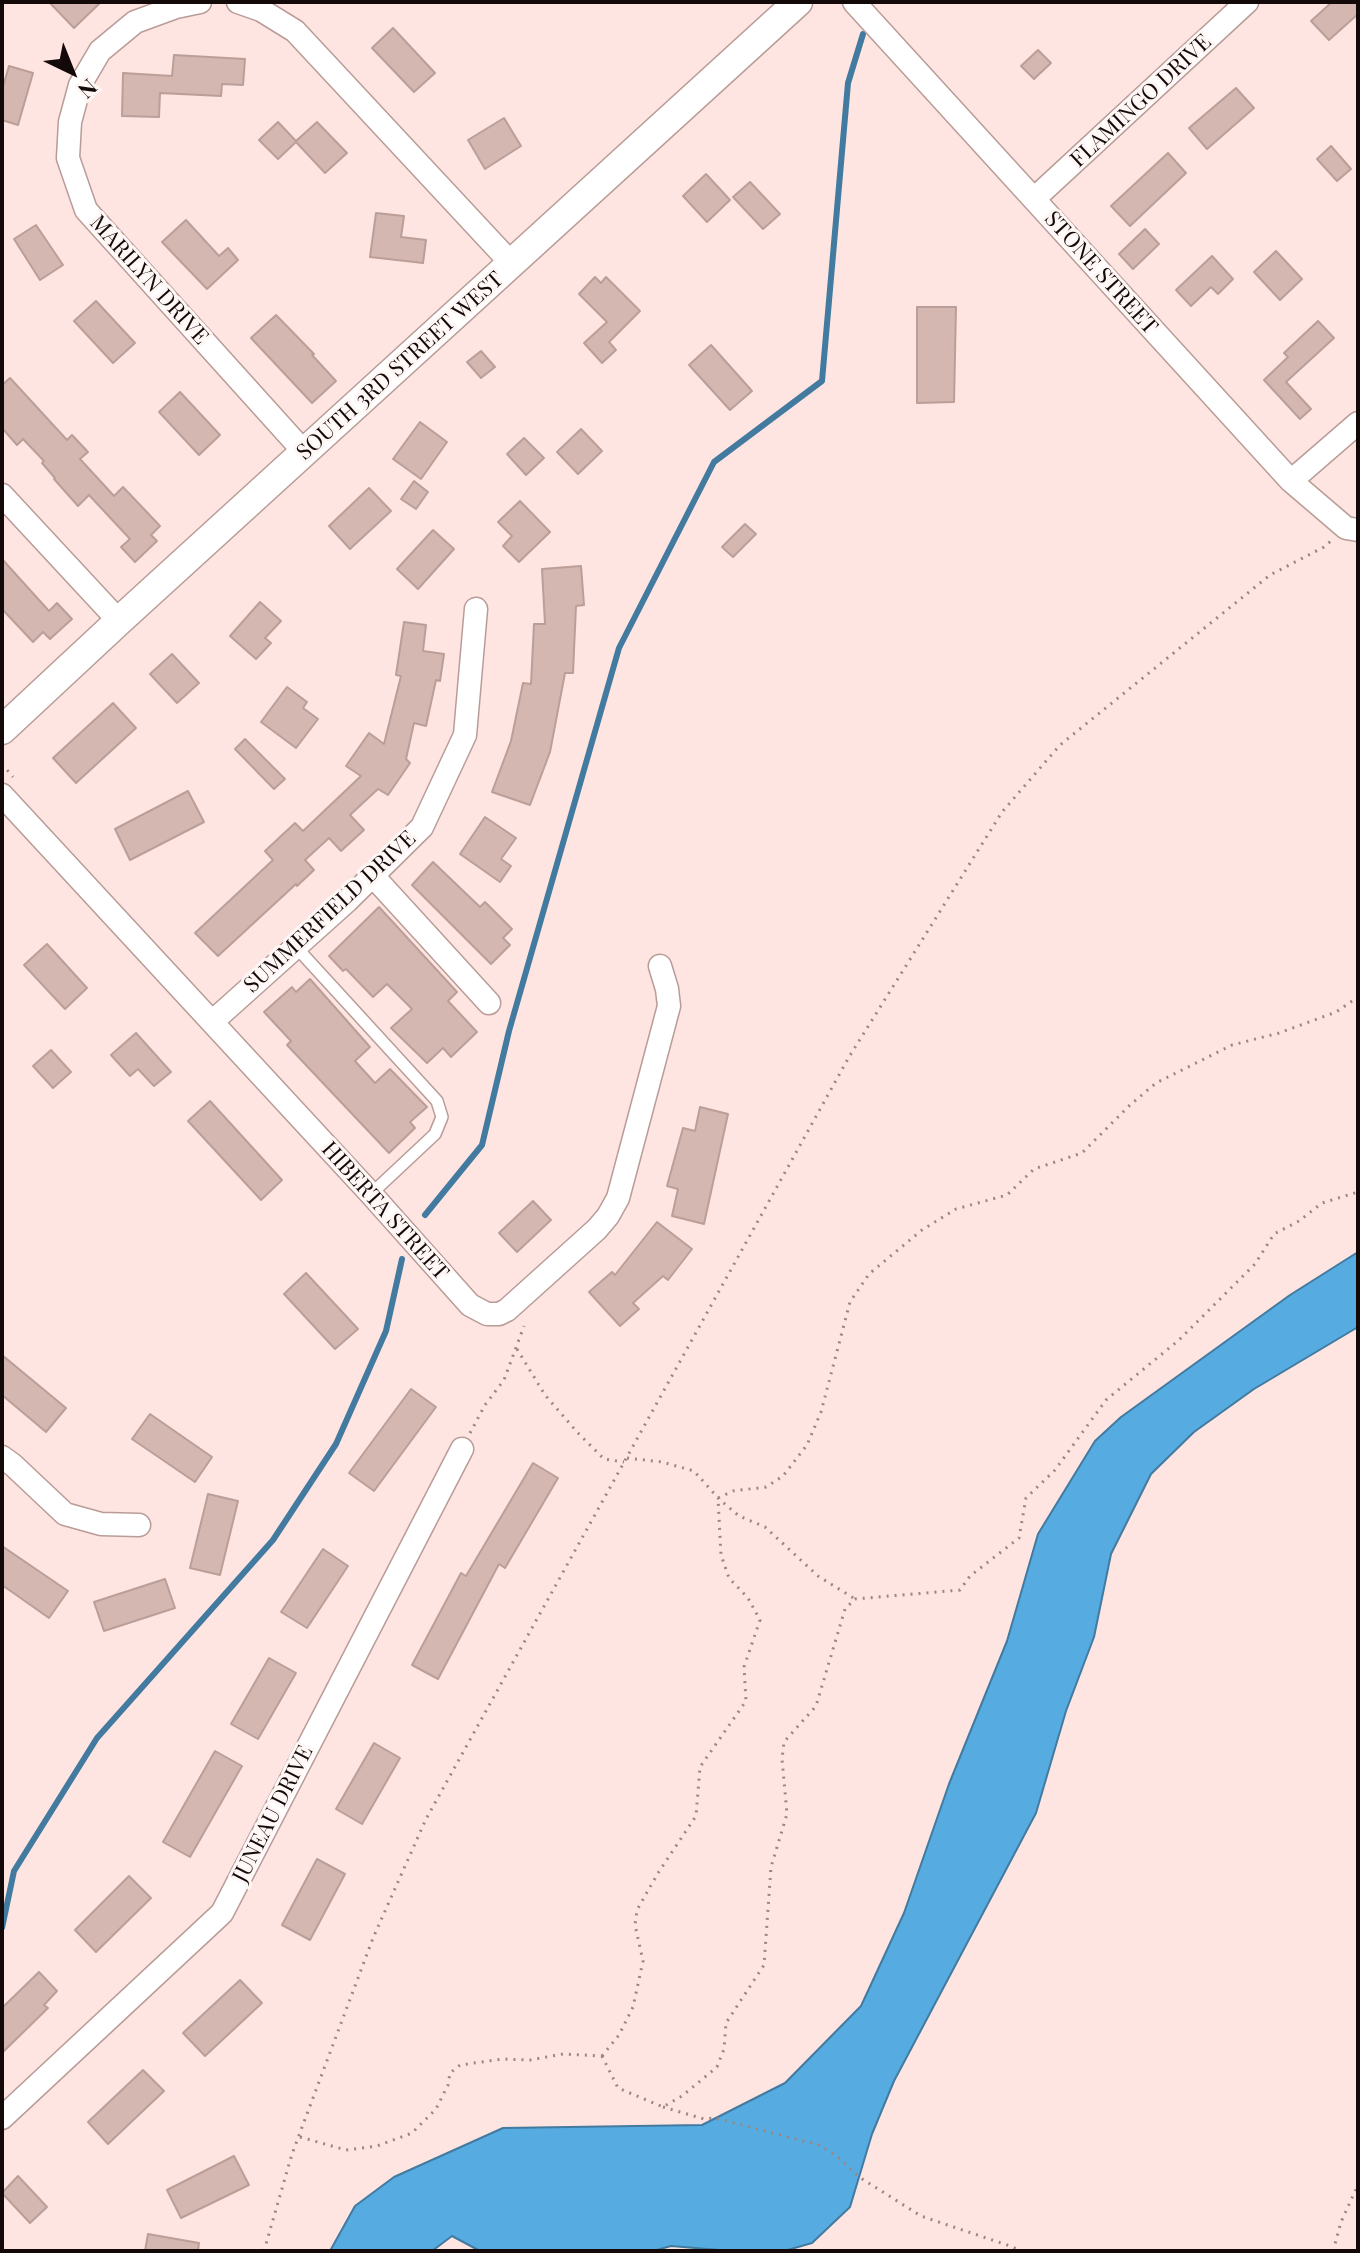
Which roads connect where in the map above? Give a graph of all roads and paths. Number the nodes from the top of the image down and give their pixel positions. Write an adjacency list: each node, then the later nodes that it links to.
1 (200, 2): 9 (street, MARILYN DRIVE)
2 (238, 2): 7 (street)
3 (798, 2): 7 (street, SOUTH 3RD STREET WEST)
4 (854, 2): 6 (street, STONE STREET)
5 (1247, 2): 6 (street, FLAMINGO DRIVE)
6 (1034, 199): 10 (street, STONE STREET)
7 (512, 264): 9 (street, SOUTH 3RD STREET WEST)
8 (1358, 423): 10 (street)
9 (305, 453): 14 (street, SOUTH 3RD STREET WEST)
10 (1291, 481): 12 (street, STONE STREET)
11 (2, 495): 14 (street)
12 (1352, 529): 29 (path)
13 (476, 609): 17 (street, SUMMERFIELD DRIVE)
14 (119, 621): 15 (street, SOUTH 3RD STREET WEST)
15 (2, 730)
16 (2, 795): 22 (street, HIBERTA STREET)
17 (373, 876): 18 (street, SUMMERFIELD DRIVE); 21 (street)
18 (296, 947): 22 (street, SUMMERFIELD DRIVE); 24 (lane)
19 (660, 966): 24 (street, HIBERTA STREET)
20 (1358, 997): 30 (path)
21 (489, 1003)
22 (212, 1022): 24 (street, HIBERTA STREET)
23 (1358, 1192): 32 (path)
24 (371, 1194)
25 (524, 1326): 26 (path)
26 (517, 1349): 27 (path); 29 (path)
27 (462, 1449): 35 (street, JUNEAU DRIVE)
28 (2, 1457): 31 (street)
29 (626, 1460): 30 (path); 36 (path)
30 (718, 1498): 32 (path); 33 (path)
31 (139, 1525)
32 (855, 1599): 34 (path)
33 (602, 2056): 34 (path); 36 (path)
34 (663, 2107): 39 (path)
35 (2, 2118)
36 (299, 2137): 38 (path)
37 (1358, 2185): 40 (path)
38 (264, 2251)
39 (1021, 2251)
40 (1333, 2251)

